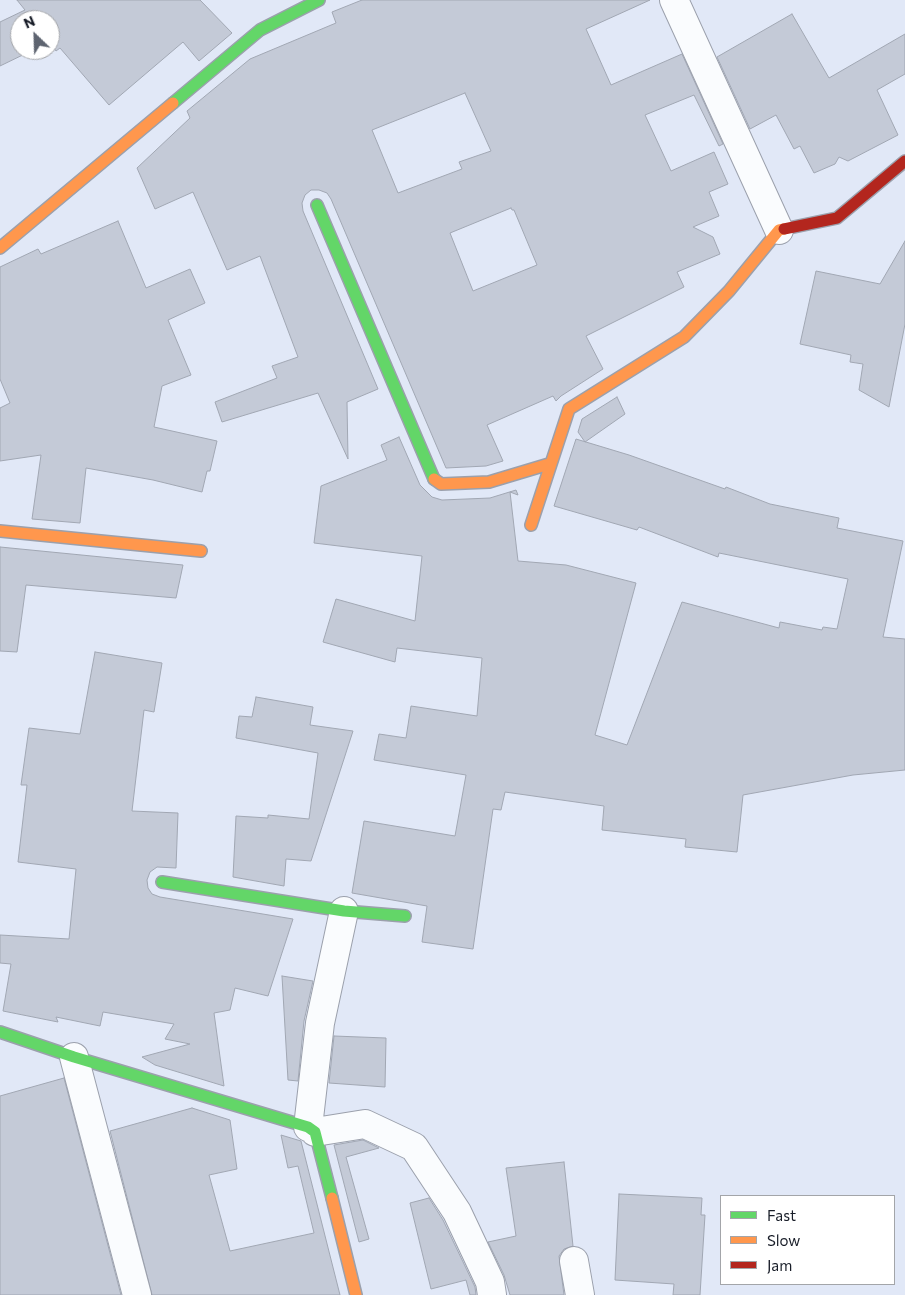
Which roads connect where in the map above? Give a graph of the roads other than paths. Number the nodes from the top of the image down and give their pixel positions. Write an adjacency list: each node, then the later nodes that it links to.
1 (319, 0): 6 (street)
2 (674, 0): 5 (street)
3 (905, 161): 5 (street)
4 (317, 205): 7 (street)
5 (779, 230): 7 (street)
6 (0, 248)
7 (549, 464): 8 (street)
8 (531, 526)
9 (0, 531): 10 (street)
10 (202, 551)
11 (162, 882): 12 (street)
12 (344, 910): 13 (street); 16 (street)
13 (406, 916)
14 (0, 1032): 15 (street)
15 (74, 1057): 16 (street); 18 (street)
16 (311, 1130): 19 (street); 20 (street)
17 (574, 1261): 21 (street)
18 (137, 1295)
19 (356, 1295)
20 (492, 1295)
21 (580, 1295)

